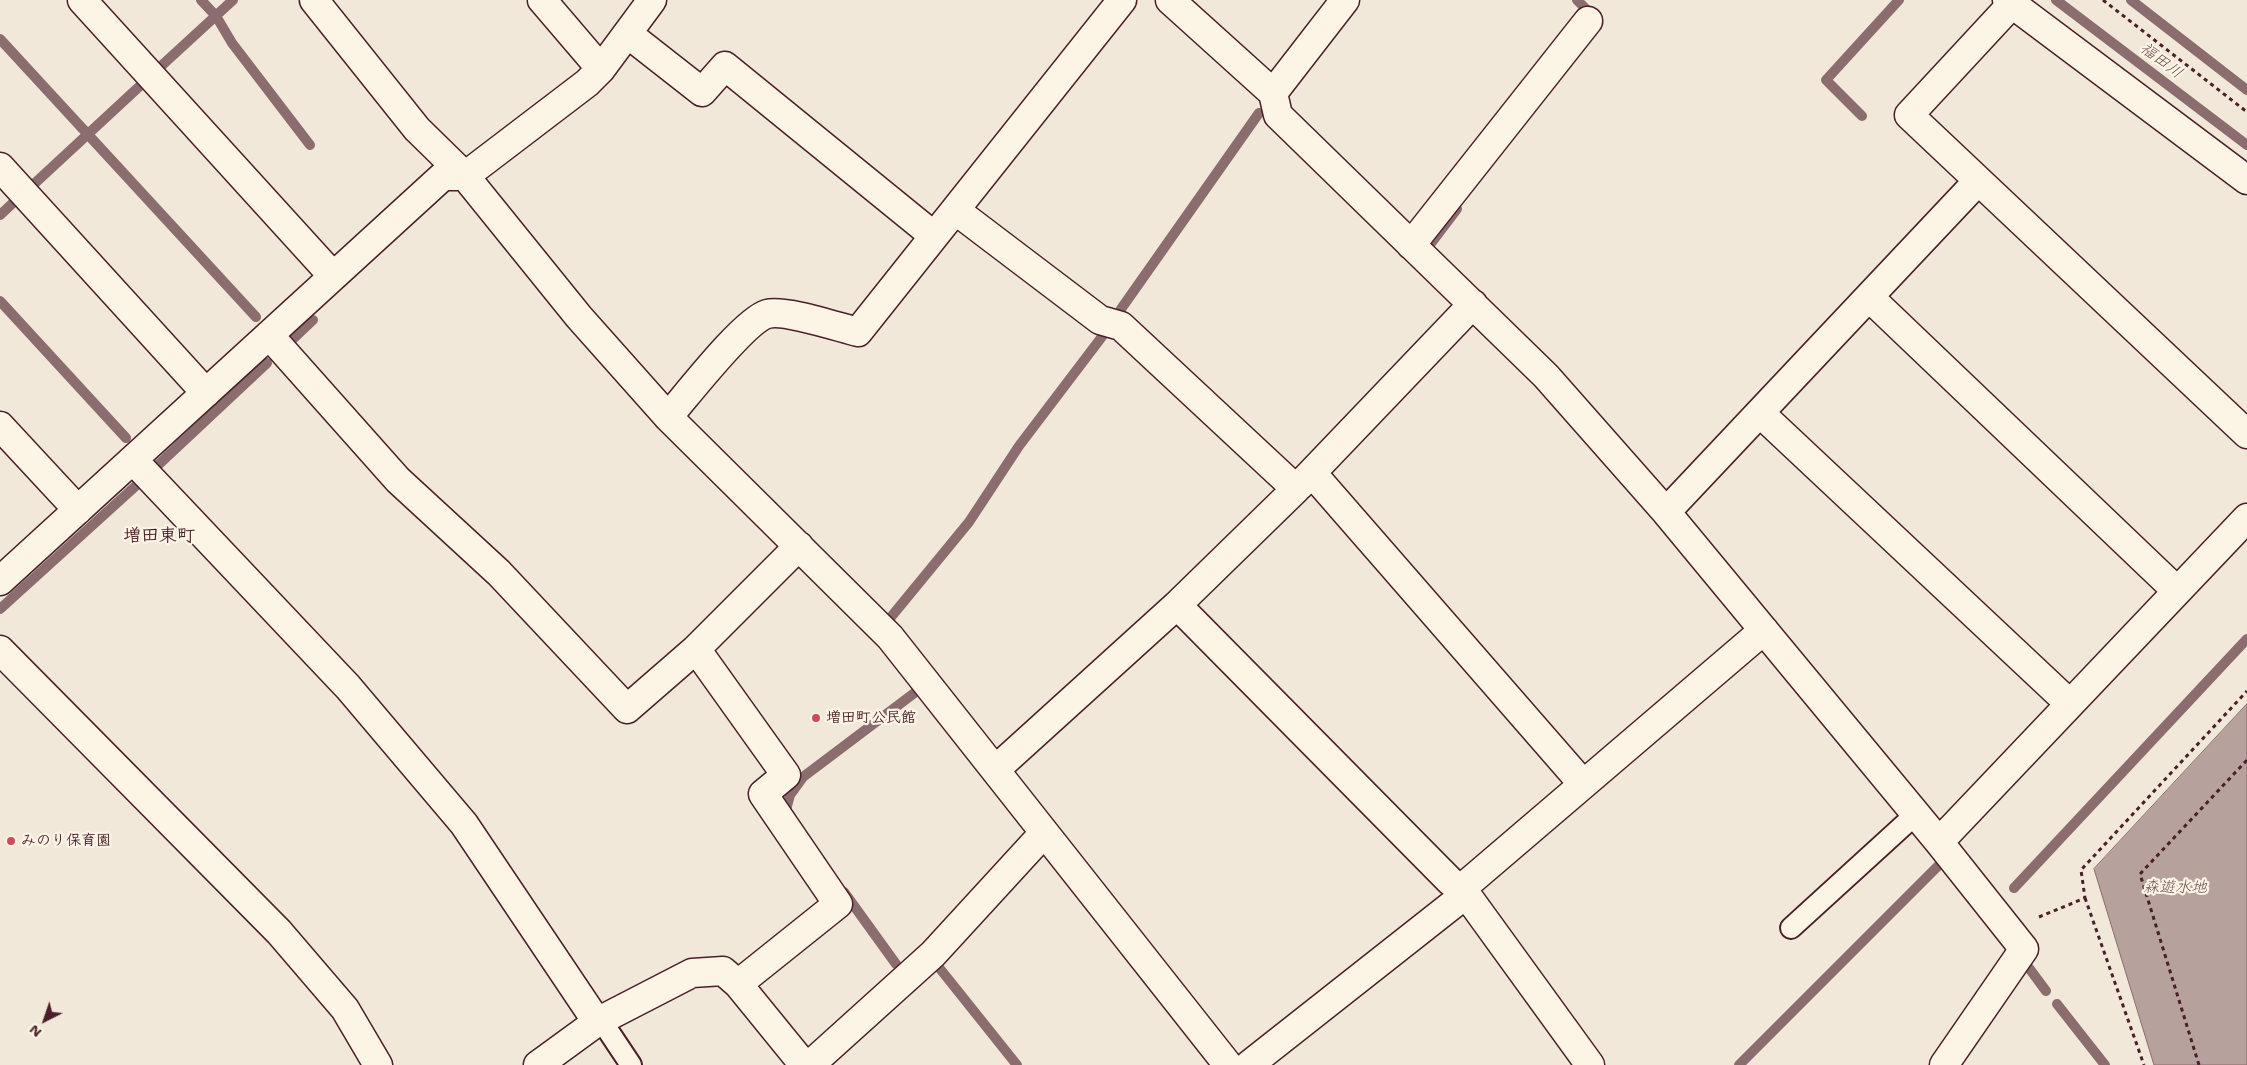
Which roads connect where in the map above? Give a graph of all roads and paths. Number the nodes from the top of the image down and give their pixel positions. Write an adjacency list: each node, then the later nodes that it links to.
1 (82, 0): 22 (street)
2 (314, 0): 16 (street)
3 (542, 0): 12 (street)
4 (652, 0): 11 (street)
5 (1122, 0): 19 (street)
6 (1170, 0): 13 (street)
7 (1345, 0): 13 (street)
8 (2103, 0): 14 (path)
9 (2009, 2): 17 (street); 18 (street)
10 (1588, 21): 21 (street)
11 (628, 34): 12 (street); 20 (street)
12 (600, 69): 16 (street)
13 (1273, 93): 21 (street)
14 (2247, 112)
15 (0, 167): 26 (street)
16 (465, 176): 22 (street); 28 (street)
17 (2247, 180)
18 (1978, 181): 23 (street); 30 (street)
19 (955, 210): 20 (street); 32 (street)
20 (934, 236): 28 (street)
21 (1411, 245): 24 (street)
22 (333, 276): 25 (street)
23 (1869, 297): 27 (street); 38 (street)
24 (1473, 304): 32 (street); 34 (street)
25 (269, 335): 26 (street); 41 (street)
26 (206, 393): 31 (street)
27 (1760, 413): 34 (street); 44 (street)
28 (668, 417): 36 (street)
29 (0, 426): 33 (street)
30 (2247, 434)
31 (133, 460): 33 (street); 56 (street)
32 (1304, 481): 39 (street); 47 (street)
33 (78, 510): 37 (street)
34 (1666, 512): 40 (street)
35 (2247, 518): 38 (street)
36 (799, 546): 41 (street); 46 (street)
37 (0, 581)
38 (2177, 591): 44 (street)
39 (1178, 606): 46 (street); 51 (street)
40 (1764, 630): 47 (street); 48 (street)
41 (696, 649): 55 (street)
42 (0, 650): 58 (street)
43 (2247, 691): 52 (path)
44 (2070, 704): 50 (street)
45 (2247, 760): 67 (path)
46 (995, 770): 49 (street)
47 (1584, 784): 51 (street)
48 (1916, 814): 50 (street); 53 (lane)
49 (1044, 833): 62 (street); 63 (street)
50 (1939, 842): 54 (street)
51 (1463, 892): 64 (street); 65 (street)
52 (2085, 898): 54 (path); 66 (path)
53 (1791, 928)
54 (2008, 930): 57 (street)
55 (738, 984): 56 (street); 61 (street)
56 (599, 1021): 59 (street); 60 (lane)
57 (1949, 1063)
58 (378, 1065)
59 (538, 1065)
60 (632, 1065)
61 (804, 1065)
62 (810, 1065)
63 (1228, 1065)
64 (1249, 1065)
65 (1590, 1065)
66 (2144, 1065)
67 (2199, 1065)

